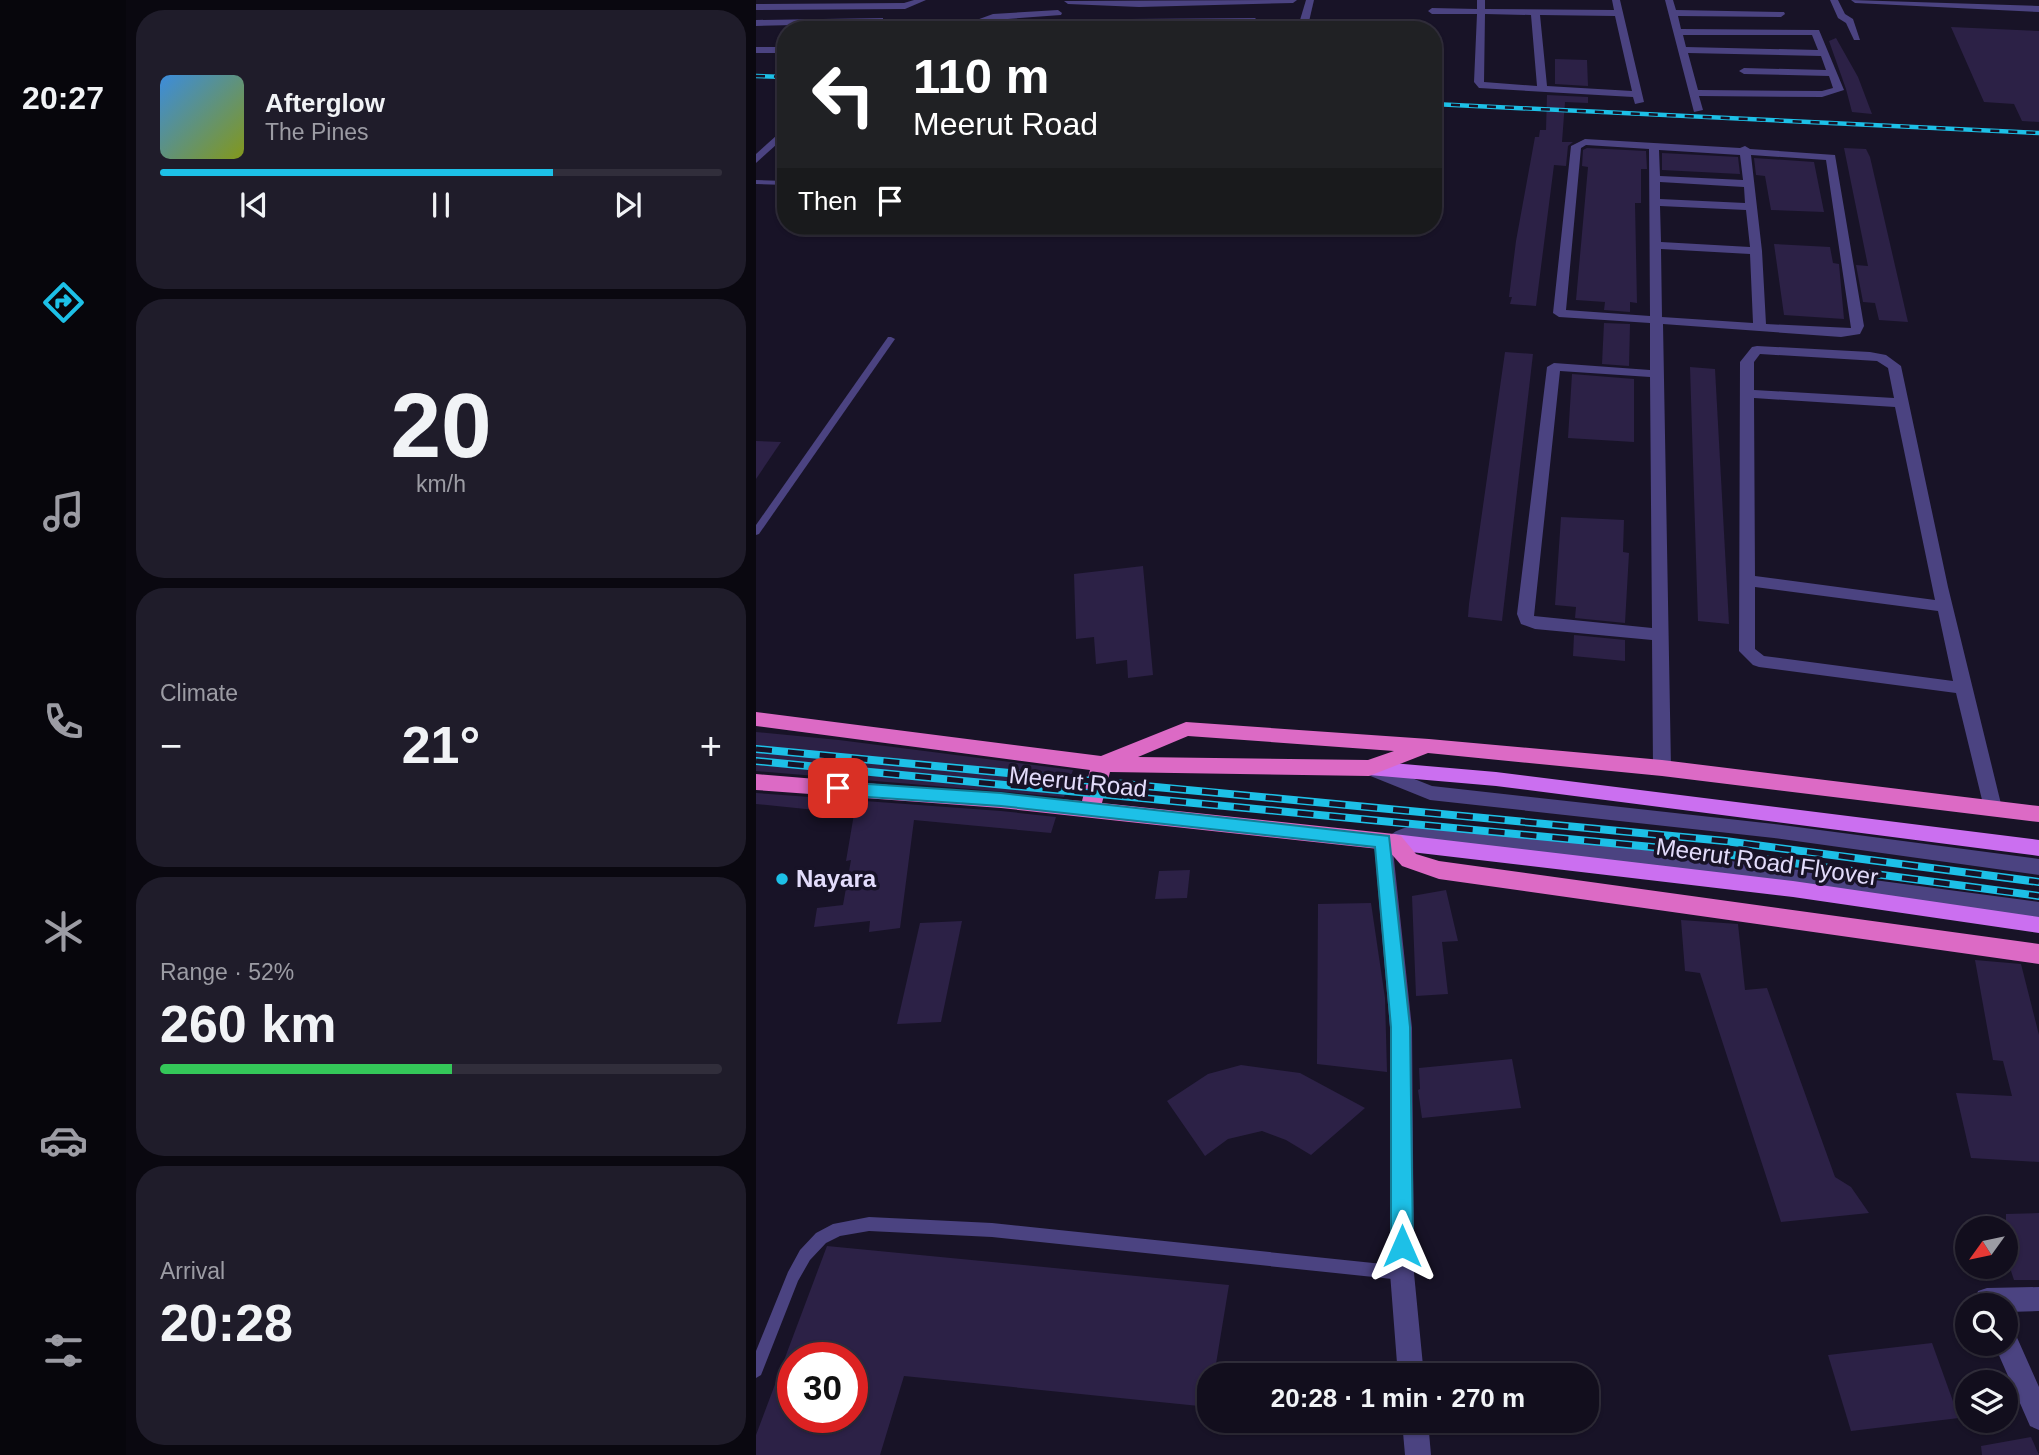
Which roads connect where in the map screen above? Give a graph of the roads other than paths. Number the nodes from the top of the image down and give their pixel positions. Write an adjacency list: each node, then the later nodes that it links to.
1 (791, 0): 17 (street)
2 (922, 0): 14 (street)
3 (1293, 0): 13 (street)
4 (1310, 0): 30 (street)
5 (1438, 0): 19 (street)
6 (1481, 0): 20 (street)
7 (1616, 0): 22 (street)
8 (1669, 0): 23 (street)
9 (1775, 0): 24 (street)
10 (1834, 0): 34 (street)
11 (1854, 0): 18 (street)
12 (1068, 1): 15 (street); 27 (street)
13 (1257, 2): 15 (street); 29 (street)
14 (860, 3): 17 (street)
15 (1139, 4): 28 (street)
16 (756, 7): 17 (street)
17 (775, 7): 26 (street)
18 (2039, 9)
19 (1432, 11): 20 (street); 31 (street)
20 (1482, 11): 21 (street); 42 (street)
21 (1535, 12): 22 (street); 42 (street)
22 (1617, 13): 42 (street)
23 (1671, 13): 24 (street); 32 (street)
24 (1782, 14): 33 (street)
25 (880, 20): 26 (street)
26 (756, 21)
27 (981, 21)
28 (1131, 21)
29 (1252, 21)
30 (1304, 21)
31 (1432, 21)
32 (1677, 32): 33 (street); 37 (street)
33 (1791, 32): 39 (street)
34 (1857, 38)
35 (756, 50): 36 (street)
36 (777, 50)
37 (1682, 50): 38 (street); 44 (street)
38 (1737, 51): 39 (street); 40 (street)
39 (1825, 53): 41 (street)
40 (1744, 71): 41 (street); 43 (street)
41 (1834, 73): 43 (street)
42 (1542, 89)
43 (1749, 92): 44 (street)
44 (1694, 93): 45 (street)
45 (1698, 110)
46 (777, 139): 49 (street)
47 (1654, 145): 48 (street); 50 (street); 58 (street)
48 (1745, 149): 53 (street); 59 (street)
49 (756, 160)
50 (1657, 179): 53 (street); 54 (street)
51 (756, 181): 52 (lane)
52 (777, 182)
53 (1748, 184): 55 (street)
54 (1656, 202): 55 (street); 56 (street)
55 (1751, 207): 57 (street)
56 (1657, 245): 57 (street); 58 (street)
57 (1756, 251): 59 (street)
58 (1658, 322): 59 (street); 61 (street)
59 (1760, 328)
60 (891, 339): 64 (lane)
61 (1658, 374): 67 (street); 67 (street)
62 (1747, 394): 63 (street); 63 (street); 65 (street)
63 (1902, 403): 66 (street)
64 (756, 532)
65 (1749, 581): 66 (street); 68 (street)
66 (1942, 606): 68 (street)
67 (1661, 635): 73 (street)
68 (1963, 688): 75 (street)
69 (756, 719): 71 (highway, Meerut Road)
70 (1429, 746): 71 (highway); 72 (highway); 73 (highway)
71 (1102, 764): 72 (highway, Meerut Road); 76 (highway)
72 (1369, 768): 79 (main road, Meerut Road Flyover); 80 (street)
73 (1662, 768): 75 (highway)
74 (756, 782): 76 (highway, Meerut Road)
75 (1993, 808): 77 (highway)
76 (1090, 809): 78 (highway, Meerut Road)
77 (2039, 814)
78 (1389, 841): 81 (street); 82 (main road, Meerut Road Flyover); 83 (highway); 84 (street)
79 (2039, 848)
80 (2039, 867)
81 (2039, 911)
82 (2039, 925)
83 (2039, 954)
84 (1402, 1273): 88 (street); 89 (lane)
85 (2018, 1299): 86 (street)
86 (2039, 1299)
87 (2012, 1356): 90 (street)
88 (1410, 1363)
89 (756, 1370)
90 (2039, 1417)
91 (1416, 1433): 92 (street)
92 (1418, 1455)

